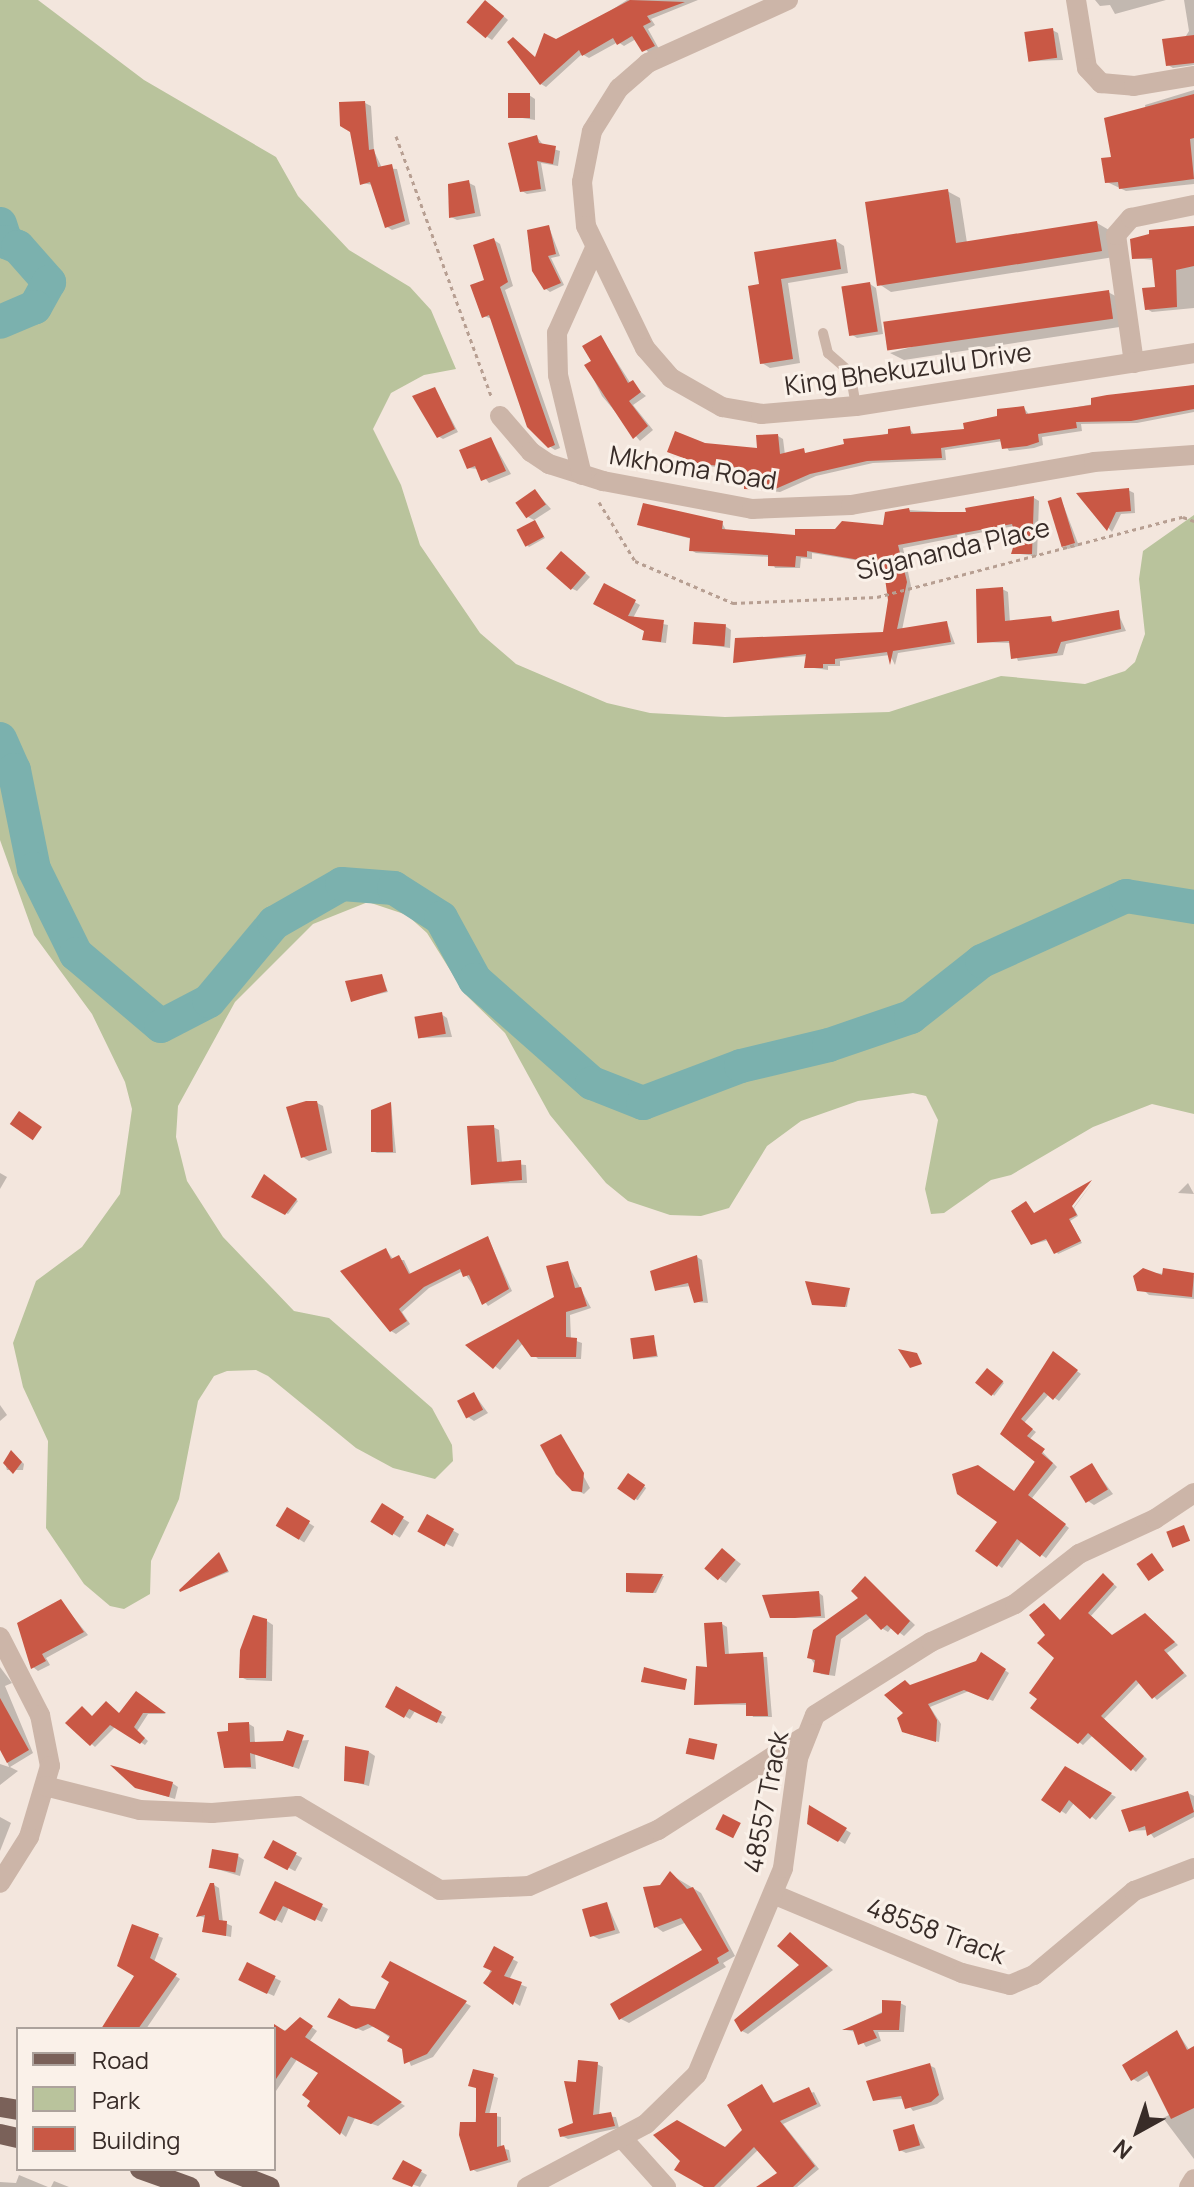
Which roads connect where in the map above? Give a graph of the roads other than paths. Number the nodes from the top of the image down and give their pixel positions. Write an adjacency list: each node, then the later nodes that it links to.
1 (788, 0): 5 (street, King Bhekuzulu Drive)
2 (1076, 0): 3 (street)
3 (1194, 76)
4 (1194, 205): 8 (street)
5 (595, 248): 9 (street, King Bhekuzulu Drive); 12 (street)
6 (823, 333): 9 (lane)
7 (1194, 353): 8 (street, King Bhekuzulu Drive)
8 (1134, 363): 9 (street, King Bhekuzulu Drive)
9 (856, 406)
10 (500, 416): 12 (street, Mkhoma Road)
11 (1194, 455): 12 (street, Mkhoma Road)
12 (582, 475)
13 (1193, 1498): 15 (street, 48557 Track)
14 (0, 1637): 16 (street)
15 (802, 1738): 16 (street); 19 (street, 48557 Track)
16 (45, 1786): 18 (street)
17 (1194, 1868): 19 (street, 48558 Track)
18 (0, 1883)
19 (773, 1894): 20 (street, 48557 Track)
20 (622, 2138): 26 (street, 48557 Track); 27 (street)
21 (146, 2171): 24 (main road)
22 (229, 2171): 25 (main road)
23 (1194, 2179): 28 (street)
24 (190, 2187)
25 (270, 2187)
26 (527, 2187)
27 (666, 2187)
28 (1189, 2187)

